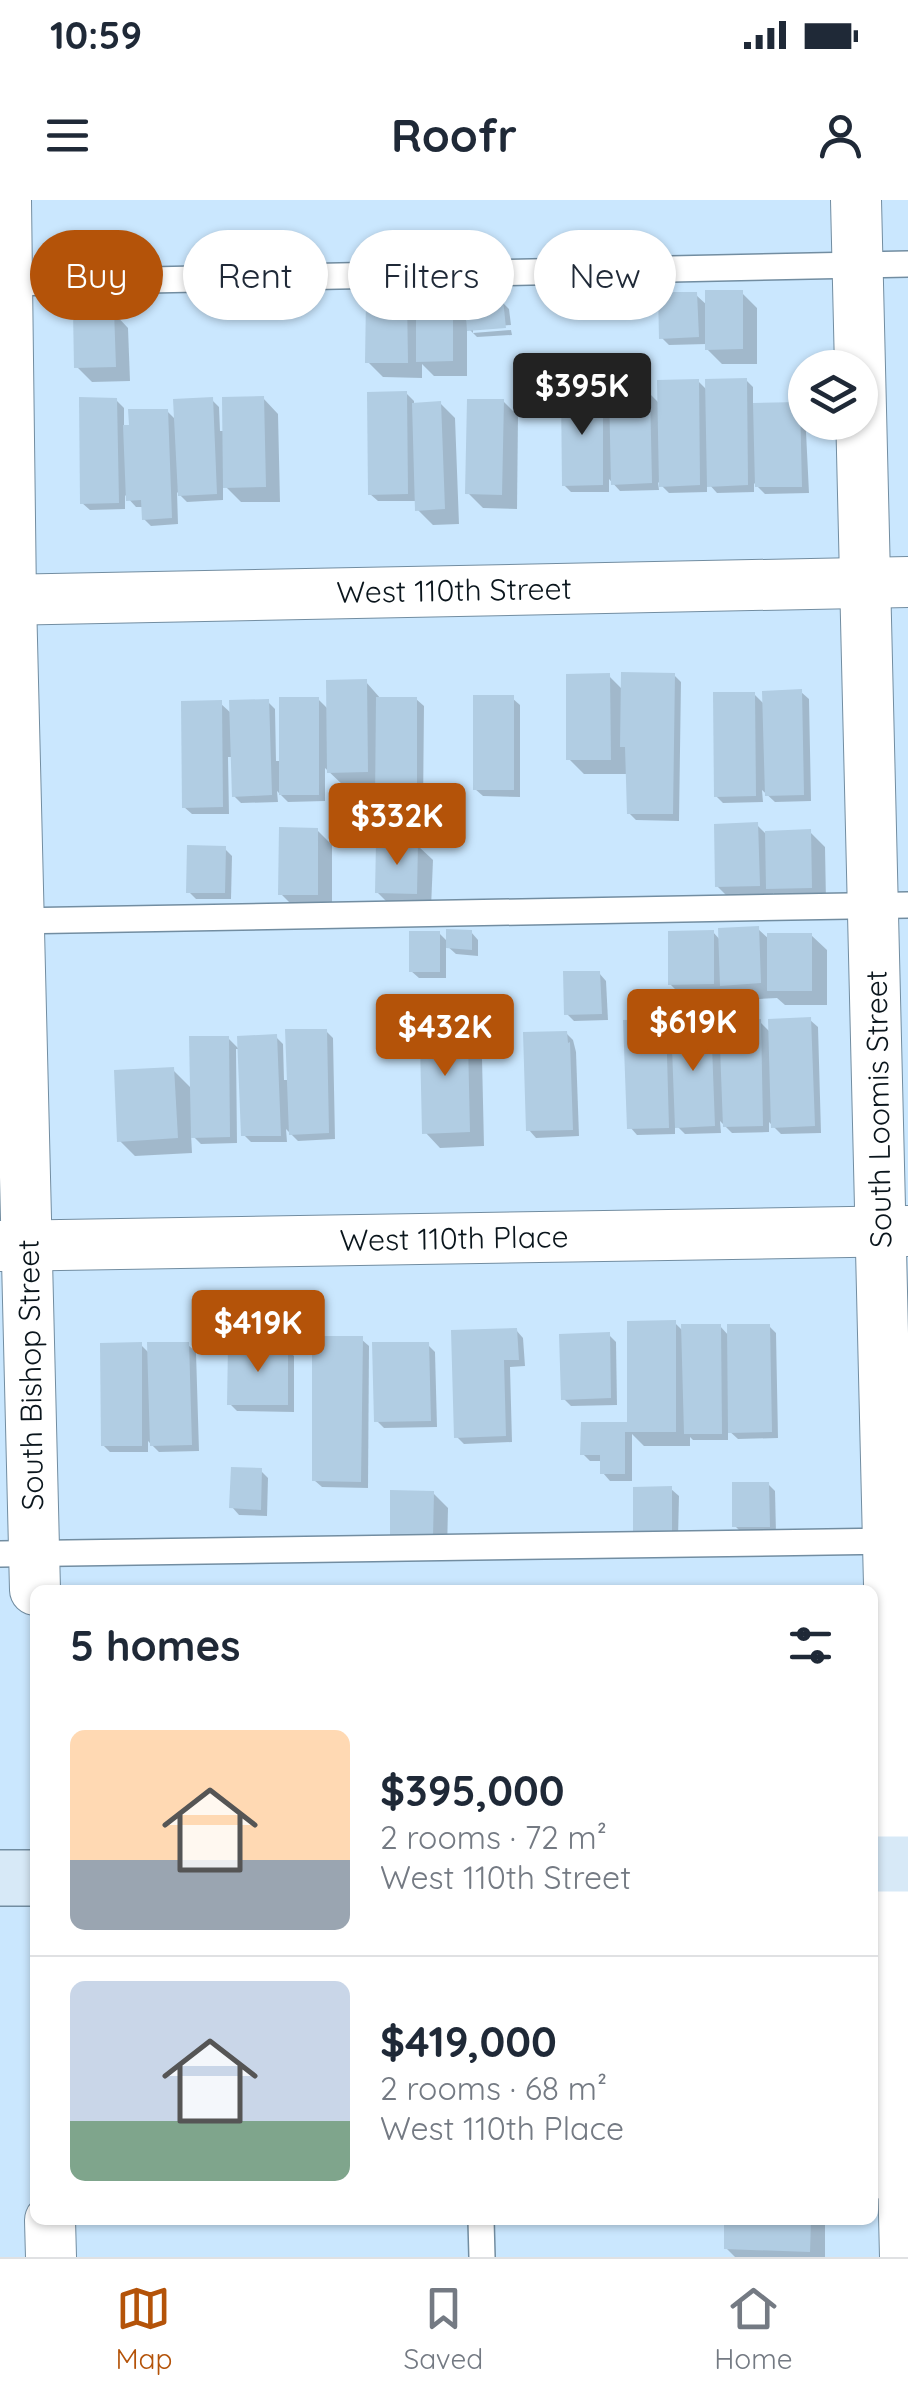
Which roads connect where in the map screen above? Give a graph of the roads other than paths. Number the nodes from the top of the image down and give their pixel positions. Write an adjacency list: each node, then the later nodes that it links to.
1 (6, 200): 5 (street, South Bishop Street)
2 (856, 200): 4 (street, South Loomis Street)
3 (908, 264): 4 (lane)
4 (858, 266): 5 (lane); 6 (street, South Loomis Street)
5 (7, 283): 7 (street, South Bishop Street)
6 (887, 582): 7 (street, West 110th Street); 8 (street, South Loomis Street)
7 (5, 600): 9 (street, South Bishop Street)
8 (891, 906): 9 (lane); 10 (street, South Loomis Street)
9 (9, 921): 11 (street, South Bishop Street)
10 (894, 1231): 11 (street, West 110th Place); 12 (street, South Loomis Street)
11 (13, 1246): 13 (street, South Bishop Street)
12 (898, 1541): 13 (lane); 14 (street, South Loomis Street)
13 (23, 1566)
14 (892, 1864): 17 (street, South Loomis Street)
15 (0, 1878): 16 (main road)
16 (30, 1878)
17 (895, 2185): 22 (street, South Loomis Street)
18 (50, 2225): 20 (street)
19 (480, 2225): 21 (lane)
20 (51, 2257)
21 (482, 2257)
22 (905, 2257)

